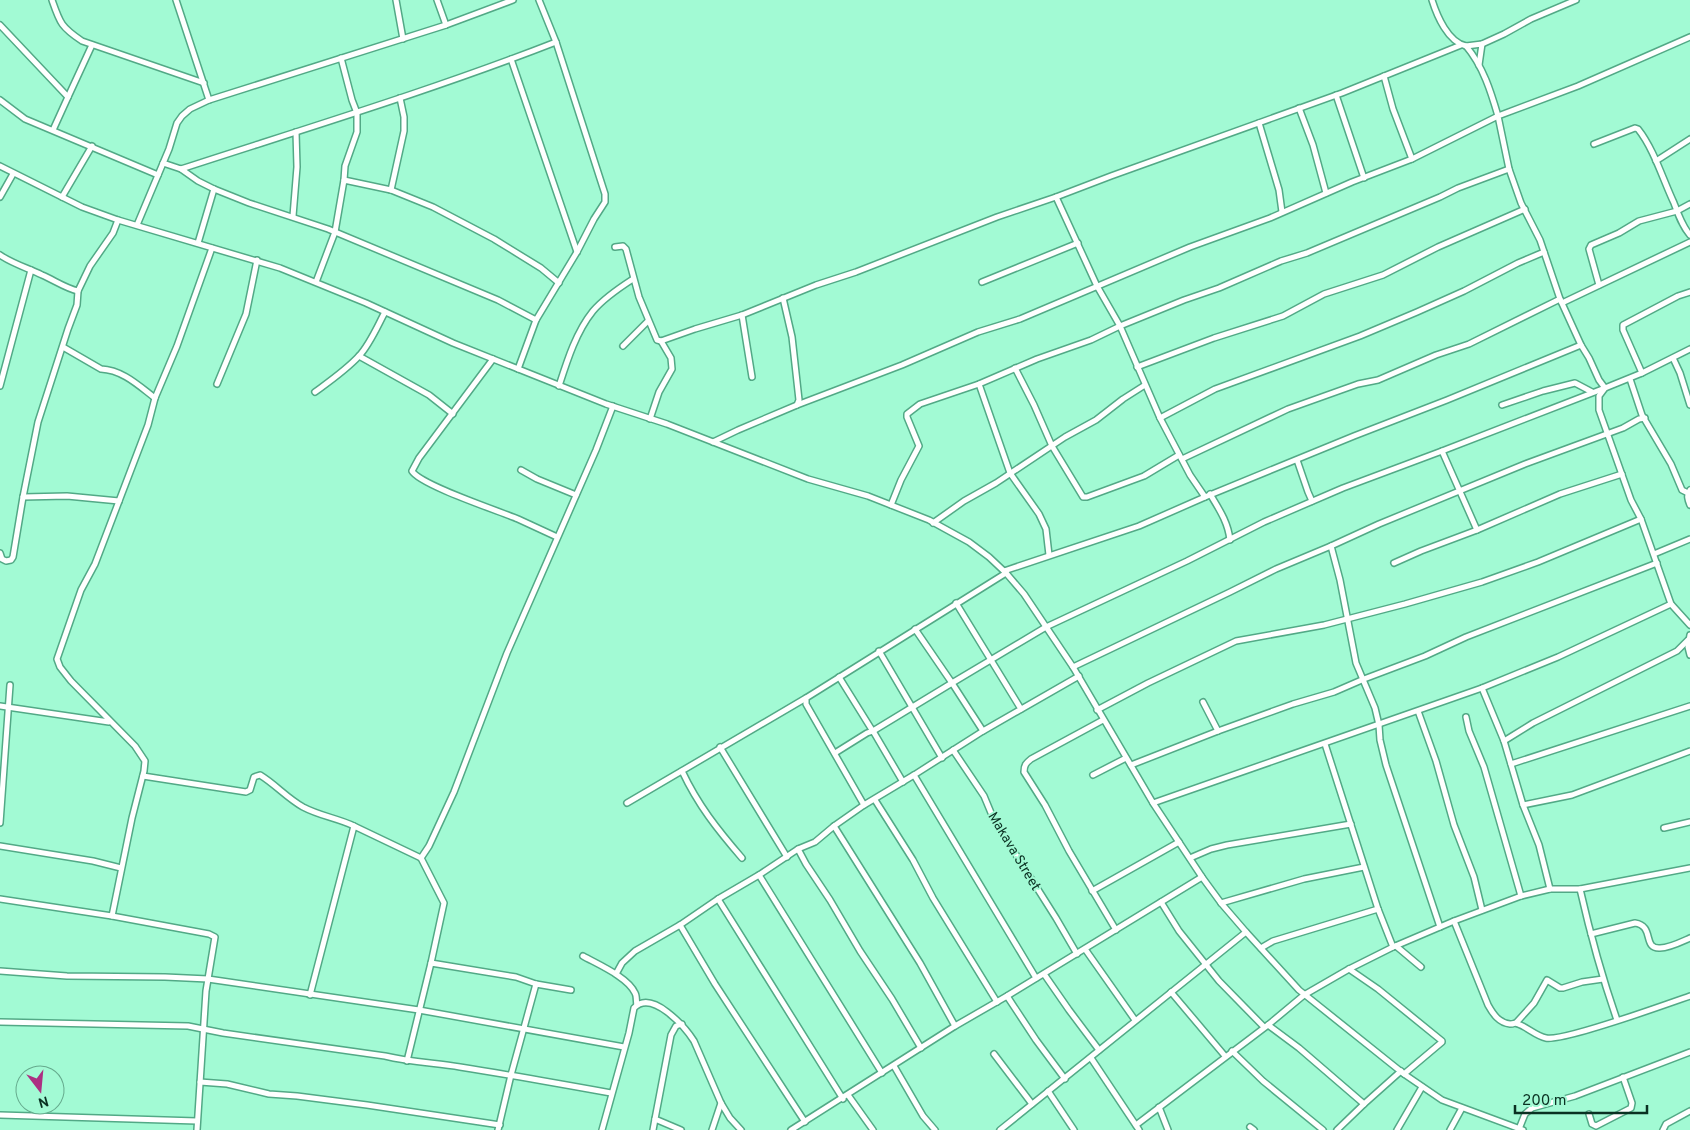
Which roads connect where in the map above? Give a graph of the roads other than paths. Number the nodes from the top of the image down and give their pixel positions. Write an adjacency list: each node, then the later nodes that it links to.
1 (52, 0): 15 (street)
2 (176, 0): 21 (street)
3 (396, 0): 12 (street)
4 (437, 0): 10 (street)
5 (513, 0): 10 (street)
6 (539, 0): 13 (street)
7 (1432, 0): 16 (street)
8 (1576, 0): 14 (street)
9 (0, 25): 23 (street)
10 (446, 25): 12 (street)
11 (1690, 37): 29 (street)
12 (404, 39): 17 (street)
13 (556, 42): 18 (street); 66 (street)
14 (1482, 44): 16 (street); 19 (street)
15 (92, 45): 21 (street); 23 (street)
16 (1464, 45): 19 (street); 20 (street)
17 (342, 58): 26 (street); 28 (street)
18 (511, 59): 24 (street); 66 (street)
19 (1479, 65): 29 (street)
20 (1384, 76): 22 (street); 36 (street)
21 (204, 83): 26 (street)
22 (1336, 95): 27 (street); 44 (street)
23 (68, 97): 31 (street)
24 (400, 98): 28 (street); 47 (street)
25 (0, 100): 31 (street)
26 (209, 100): 38 (street)
27 (1299, 108): 30 (street); 48 (street)
28 (357, 113): 32 (street); 45 (street)
29 (1498, 116): 36 (street); 40 (street)
30 (1259, 123): 51 (street); 55 (street)
31 (53, 130): 35 (street)
32 (296, 132): 41 (street); 56 (street)
33 (1690, 139): 37 (street)
34 (1594, 144): 37 (street)
35 (92, 146): 43 (street); 50 (street)
36 (1412, 159): 44 (street)
37 (1656, 161): 54 (street)
38 (163, 163): 41 (street); 43 (street)
39 (0, 166): 42 (street)
40 (1509, 169): 53 (street); 85 (street)
41 (181, 170): 46 (street)
42 (13, 174): 49 (street); 50 (street)
43 (158, 175): 58 (street)
44 (1364, 178): 48 (street)
45 (344, 180): 47 (street); 59 (street)
46 (214, 189): 56 (street); 62 (street)
47 (391, 190): 74 (street)
48 (1326, 193): 55 (street)
49 (0, 197)
50 (62, 197): 57 (street)
51 (1056, 197): 63 (street); 79 (street)
52 (1690, 204): 54 (street)
53 (1525, 210): 67 (street); 94 (street)
54 (1677, 211): 60 (street); 75 (street)
55 (1282, 212): 76 (street)
56 (293, 216): 59 (street)
57 (118, 220): 58 (street); 77 (street)
58 (136, 225): 62 (street)
59 (335, 232): 72 (street); 83 (street)
60 (1690, 235)
61 (1690, 242): 75 (street)
62 (198, 243): 65 (street)
63 (1078, 243): 73 (street); 76 (street)
64 (615, 247): 71 (street)
65 (212, 248): 69 (street); 108 (street)
66 (577, 252): 74 (street)
67 (1544, 252): 80 (street); 115 (street)
68 (0, 255): 70 (street)
69 (257, 260): 72 (street); 100 (street)
70 (31, 270): 77 (street); 103 (street)
71 (633, 279): 84 (street); 104 (street)
72 (316, 282): 81 (street)
73 (982, 282)
74 (559, 283): 83 (street)
75 (1599, 285): 80 (street)
76 (1097, 286): 85 (street); 109 (street)
77 (78, 291): 89 (street)
78 (1690, 292): 97 (street)
79 (783, 298): 82 (street); 109 (street)
80 (1561, 301): 87 (street); 121 (street)
81 (385, 312): 91 (street); 93 (street)
82 (742, 315): 86 (street); 98 (street)
83 (536, 320): 96 (street)
84 (648, 322): 86 (street); 88 (street)
85 (1120, 326): 94 (street); 95 (street)
86 (661, 341): 114 (street)
87 (1581, 345): 105 (street); 122 (street)
88 (623, 346)
89 (63, 347): 108 (street); 130 (street)
90 (1690, 348): 92 (street)
91 (359, 356): 106 (street); 113 (street)
92 (1673, 358): 97 (street); 111 (street)
93 (493, 359): 96 (street); 113 (street)
94 (1137, 367): 102 (street)
95 (1015, 368): 101 (street); 119 (street)
96 (518, 369): 104 (street)
97 (1642, 373): 99 (street)
98 (752, 378)
99 (1630, 379): 105 (street); 116 (street)
100 (217, 384)
101 (978, 384): 124 (street); 134 (street)
102 (1145, 385): 115 (street); 119 (street)
103 (0, 386)
104 (559, 386): 112 (street)
105 (1605, 388): 107 (street); 117 (street)
106 (315, 392)
107 (1592, 392): 110 (street); 120 (street)
108 (154, 398): 131 (street)
109 (797, 405): 118 (street)
110 (1502, 405)
111 (1690, 405)
112 (613, 406): 114 (street); 128 (street)
113 (453, 414): 138 (street)
114 (650, 418): 118 (street)
115 (1160, 418): 121 (street)
116 (1645, 418): 117 (street); 127 (street)
117 (1607, 434): 125 (street); 126 (street)
118 (713, 442): 134 (street)
119 (1052, 446): 121 (street); 124 (street)
120 (1442, 451): 126 (street); 132 (street)
121 (1180, 457): 129 (street)
122 (1297, 460): 129 (street); 132 (street)
123 (521, 470): 128 (street)
124 (1010, 473): 136 (street); 144 (street)
125 (1622, 474): 135 (street); 137 (street)
126 (1460, 490): 137 (street); 141 (street)
127 (1689, 491): 133 (street)
128 (576, 495): 138 (street)
129 (1207, 496): 140 (street); 144 (street)
130 (23, 497): 131 (street); 142 (street)
131 (119, 501): 176 (street)
132 (1312, 501): 140 (street)
133 (1690, 505)
134 (891, 506): 136 (street)
135 (1641, 519): 143 (street); 150 (street)
136 (933, 523): 147 (street)
137 (1477, 530): 145 (street)
138 (557, 537): 212 (street)
139 (1690, 539): 143 (street)
140 (1230, 540): 152 (street)
141 (1330, 546): 150 (street); 158 (street)
142 (0, 553)
143 (1654, 554): 146 (street)
144 (1049, 555): 147 (street)
145 (1394, 563)
146 (1657, 563): 149 (street); 161 (street)
147 (1005, 572): 148 (street); 152 (street)
148 (956, 603): 153 (street); 157 (street)
149 (1671, 604): 151 (street); 164 (street)
150 (1347, 619): 161 (street); 172 (street)
151 (1690, 625)
152 (1046, 626): 157 (street); 158 (street)
153 (915, 629): 155 (street); 162 (street)
154 (1689, 637): 156 (street); 181 (street)
155 (879, 651): 160 (street); 168 (street)
156 (1690, 655)
157 (991, 660): 162 (street); 171 (street)
158 (1073, 668): 159 (street)
159 (1079, 676): 171 (street); 172 (street)
160 (838, 677): 165 (street); 178 (street)
161 (1364, 679): 177 (street); 180 (street)
162 (952, 683): 168 (street); 179 (street)
163 (10, 685): 170 (street)
164 (1482, 688): 173 (street); 181 (street)
165 (806, 698): 183 (street); 187 (street)
166 (1203, 702): 180 (street)
167 (0, 706): 170 (street)
168 (912, 706): 178 (street); 188 (street)
169 (1690, 706): 190 (street)
170 (8, 707): 176 (street); 186 (street)
171 (1020, 710): 179 (street)
172 (1097, 710): 175 (street)
173 (1418, 711): 177 (street); 229 (street)
174 (1466, 717): 223 (street)
175 (1103, 720): 189 (street); 222 (street)
176 (109, 722): 195 (street)
177 (1380, 725): 182 (street); 233 (street)
178 (873, 731): 187 (street); 196 (street)
179 (983, 731): 184 (street)
180 (1218, 731): 191 (street)
181 (1504, 741): 190 (street)
182 (1325, 744): 199 (street); 204 (street)
183 (720, 748): 192 (street); 211 (street)
184 (953, 750): 188 (street); 241 (street, Makava Street)
185 (1690, 751): 201 (street)
186 (2, 753): 203 (street)
187 (835, 753): 200 (street)
188 (942, 758): 193 (street)
189 (1126, 758): 191 (street); 194 (street)
190 (1511, 764): 201 (street)
191 (1131, 766): 199 (street)
192 (682, 771): 198 (street); 213 (street)
193 (914, 775): 196 (street); 251 (street)
194 (1093, 775)
195 (142, 776): 205 (street); 216 (street)
196 (903, 782): 197 (street)
197 (875, 800): 200 (street); 260 (street)
198 (627, 803)
199 (1153, 803): 208 (street)
200 (864, 805): 206 (street)
201 (1524, 805): 220 (street)
202 (1690, 822): 207 (street)
203 (0, 823)
204 (1351, 824): 214 (street); 215 (street)
205 (354, 826): 212 (street); 256 (street)
206 (834, 826): 210 (street); 268 (street)
207 (1664, 828)
208 (1179, 842): 214 (street); 222 (street)
209 (0, 846): 216 (street)
210 (798, 849): 211 (street); 273 (street)
211 (787, 857): 218 (street)
212 (421, 858): 243 (street)
213 (742, 858)
214 (1190, 858): 219 (street)
215 (1364, 867): 227 (street); 228 (street)
216 (121, 868): 230 (street)
217 (1690, 868): 221 (street)
218 (759, 875): 225 (street); 283 (street)
219 (1202, 877): 226 (street); 227 (street)
220 (1550, 889): 221 (street); 223 (street)
221 (1580, 889): 236 (street)
222 (1092, 891): 234 (street)
223 (1521, 896): 229 (street)
224 (0, 899): 230 (street)
225 (718, 899): 232 (street); 291 (street)
226 (1161, 902): 234 (street); 244 (street)
227 (1221, 903): 235 (street)
228 (1378, 910): 238 (street); 239 (street)
229 (1482, 910): 231 (street)
230 (112, 916): 250 (street)
231 (1454, 921): 233 (street); 266 (street)
232 (680, 925): 248 (street); 302 (street)
233 (1440, 927): 238 (street)
234 (1116, 930): 240 (street)
235 (1246, 932): 239 (street); 244 (street)
236 (1590, 934): 237 (street); 252 (street)
237 (1690, 938)
238 (1394, 947): 245 (street); 246 (street)
239 (1261, 948): 257 (street)
240 (1085, 949): 241 (street); 263 (street)
241 (1076, 954): 249 (street)
242 (582, 956): 248 (street)
243 (431, 964): 253 (street); 262 (street)
244 (1206, 964): 255 (street); 269 (street)
245 (1422, 967)
246 (1349, 969): 257 (street); 282 (street)
247 (0, 971): 250 (street)
248 (616, 974): 261 (street)
249 (1044, 974): 251 (street); 274 (street)
250 (208, 978): 256 (street); 271 (street)
251 (1036, 978): 258 (street)
252 (1603, 979): 264 (street); 266 (street)
253 (536, 984): 254 (street); 270 (street)
254 (571, 990)
255 (1171, 992): 263 (street); 278 (street)
256 (310, 994): 262 (street)
257 (1304, 995): 269 (street); 282 (street)
258 (1007, 996): 260 (street); 286 (street)
259 (1690, 996): 264 (street)
260 (997, 1002): 268 (street)
261 (637, 1005): 267 (street); 272 (street)
262 (419, 1010): 270 (street); 280 (street)
263 (1135, 1020): 274 (street)
264 (1617, 1020): 266 (street)
265 (0, 1022): 271 (street)
266 (1516, 1023)
267 (682, 1024): 292 (street); 300 (street)
268 (956, 1026): 273 (street)
269 (1266, 1026): 275 (street); 294 (street)
270 (524, 1028): 272 (street); 284 (street)
271 (204, 1029): 280 (street); 287 (street)
272 (624, 1047): 290 (street)
273 (921, 1048): 281 (street)
274 (1100, 1050): 279 (street)
275 (1232, 1051): 278 (street); 318 (street)
276 (1690, 1052): 285 (street)
277 (994, 1054): 293 (street)
278 (1225, 1056): 295 (street)
279 (1091, 1058): 286 (street); 304 (street)
280 (407, 1061): 284 (street)
281 (894, 1066): 283 (street); 314 (street)
282 (1402, 1072): 288 (street); 294 (street)
283 (882, 1073): 291 (street)
284 (511, 1075): 290 (street); 303 (street)
285 (1623, 1077): 298 (street); 305 (street)
286 (1065, 1079): 289 (street)
287 (200, 1082): 301 (street); 303 (street)
288 (1422, 1087): 296 (street); 320 (street)
289 (1048, 1091): 293 (street); 316 (street)
290 (611, 1093): 307 (street)
291 (845, 1097): 302 (street); 313 (street)
292 (721, 1103): 310 (street); 311 (street)
293 (1032, 1104): 315 (street)
294 (1364, 1104): 319 (street)
295 (1159, 1107): 304 (street); 317 (street)
296 (1462, 1108): 305 (street); 321 (street)
297 (1690, 1111): 322 (street)
298 (1589, 1114)
299 (0, 1115): 301 (street)
300 (655, 1120): 308 (street); 309 (street)
301 (198, 1121): 306 (street)
302 (805, 1122): 312 (street)
303 (499, 1127)
304 (1137, 1127)
305 (1521, 1129)
306 (199, 1130)
307 (602, 1130)
308 (653, 1130)
309 (681, 1130)
310 (712, 1130)
311 (741, 1130)
312 (791, 1130)
313 (873, 1130)
314 (935, 1130)
315 (1000, 1130)
316 (1074, 1130)
317 (1168, 1130)
318 (1323, 1130)
319 (1338, 1130)
320 (1397, 1130)
321 (1450, 1130)
322 (1663, 1130)

